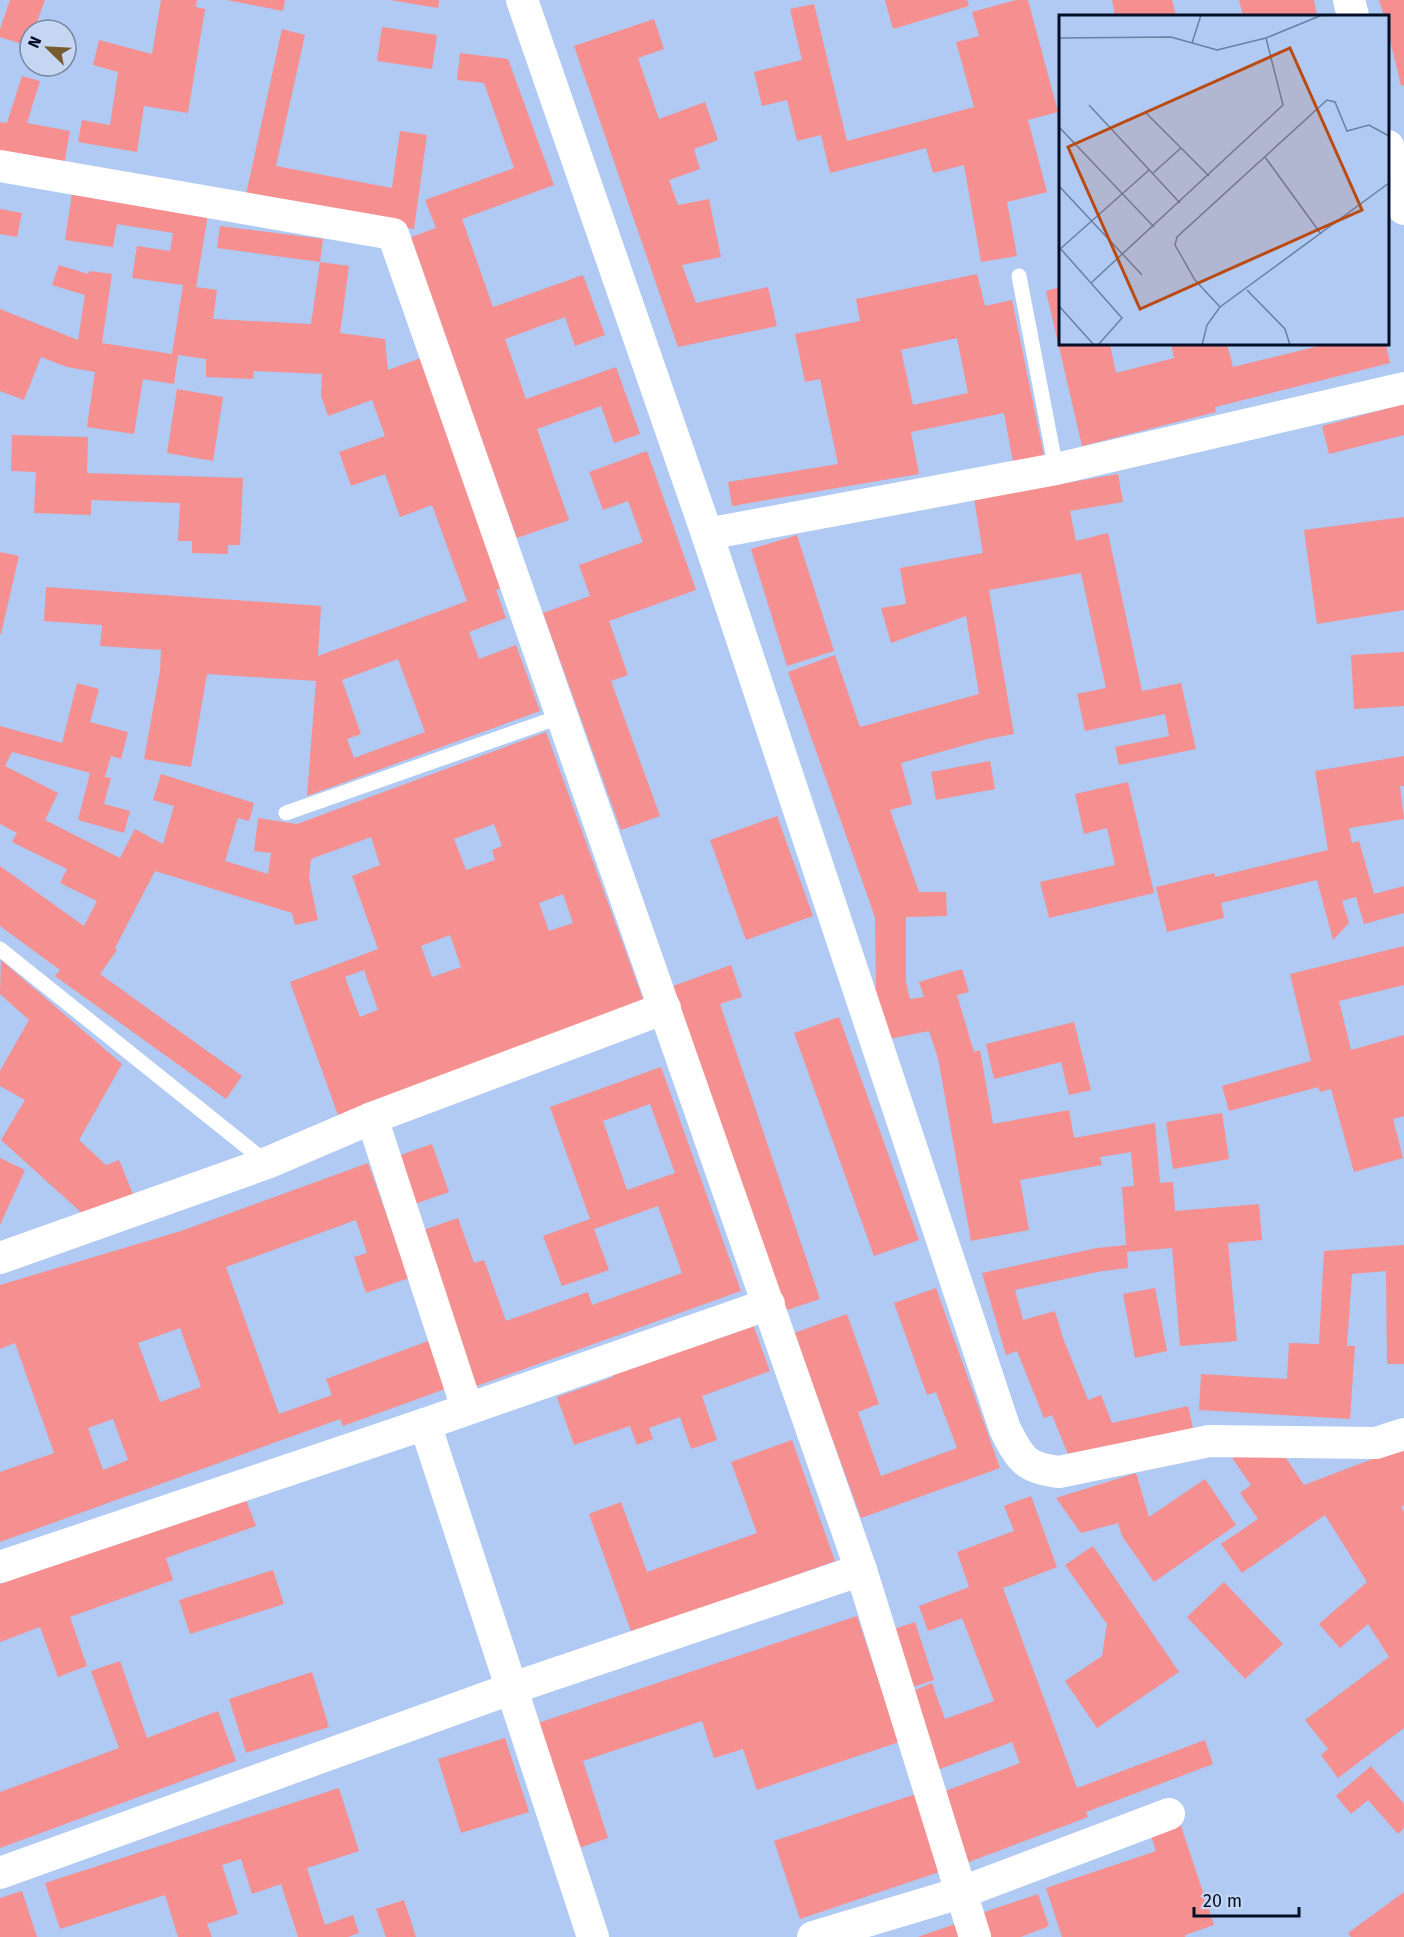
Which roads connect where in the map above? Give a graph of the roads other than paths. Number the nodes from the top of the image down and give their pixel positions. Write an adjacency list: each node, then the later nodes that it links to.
1 (522, 0): 10 (street)
2 (1349, 0): 3 (street)
3 (1353, 15)
4 (1389, 150): 6 (street)
5 (0, 166): 11 (street)
6 (1404, 209)
7 (1019, 276): 9 (lane)
8 (1404, 388): 9 (street)
9 (1056, 469): 10 (street)
10 (707, 534): 21 (street)
11 (562, 716): 12 (lane); 14 (street)
12 (286, 813)
13 (0, 949): 16 (lane)
14 (665, 1008): 15 (street); 18 (street)
15 (372, 1118): 16 (street); 19 (street)
16 (267, 1163): 17 (street)
17 (0, 1258)
18 (769, 1304): 19 (street); 23 (street)
19 (467, 1408): 20 (street)
20 (425, 1424): 22 (street); 24 (street)
21 (1404, 1434)
22 (0, 1567)
23 (861, 1570): 24 (street); 27 (street)
24 (513, 1688): 26 (street); 28 (street)
25 (1169, 1814): 27 (street)
26 (0, 1873)
27 (960, 1893): 29 (street); 30 (street)
28 (593, 1937)
29 (813, 1937)
30 (975, 1937)

